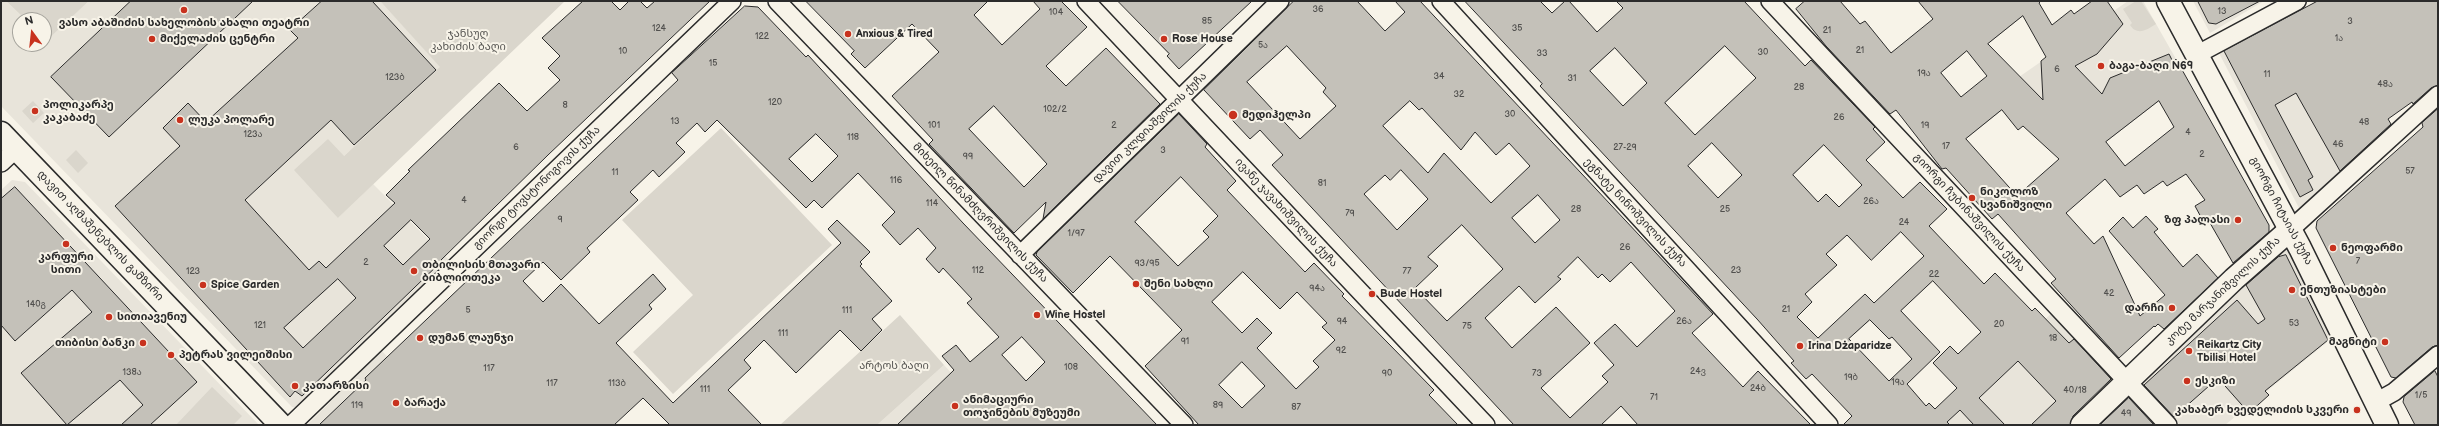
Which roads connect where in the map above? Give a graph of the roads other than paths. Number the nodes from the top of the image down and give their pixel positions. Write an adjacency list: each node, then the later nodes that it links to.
1 (732, 1): 20 (street, გიორგი ტოვსტონოგოვის ქუჩა)
2 (777, 1): 15 (street, მიხეილ წინამძღვრიშვილის ქუჩა)
3 (1086, 1): 11 (street, ივანე ჯავახიშვილის ქუჩა)
4 (1280, 1): 11 (street, დავით კლდიაშვილის ქუჩა)
5 (1441, 1): 23 (street, ეგნატე ნინოშვილის ქუჩა)
6 (1770, 1): 17 (street, გიორგი ჩუბინაშვილის ქუჩა)
7 (2168, 1): 9 (main road, გიორგი ჩიტაიას ქუჩა)
8 (2298, 1): 9 (street)
9 (2198, 54): 14 (main road, გიორგი ჩიტაიას ქუჩა)
10 (2438, 95): 14 (street, კოტე მარჯანიშვილის ქუჩა)
11 (1180, 100): 15 (street, დავით კლდიაშვილის ქუჩა); 22 (street, ივანე ჯავახიშვილის ქუჩა)
12 (1, 133): 13 (main road, დავით აღმაშენებლის გამზირი)
13 (9, 156): 19 (main road, დავით აღმაშენებლის გამზირი)
14 (2291, 229): 17 (main road, კოტე მარჯანიშვილის ქუჩა); 18 (main road, გიორგი ჩიტაიას ქუჩა)
15 (1020, 255): 21 (street, მიხეილ წინამძღვრიშვილის ქუჩა)
16 (2438, 355): 18 (street)
17 (2126, 381): 24 (main road, კოტე მარჯანიშვილის ქუჩა); 25 (street, გიორგი ჩუბინაშვილის ქუჩა)
18 (2376, 402): 26 (main road, გიორგი ჩიტაიას ქუჩა)
19 (281, 425)
20 (291, 425)
21 (1184, 425)
22 (1486, 425)
23 (1829, 425)
24 (2082, 425)
25 (2168, 425)
26 (2387, 425)

